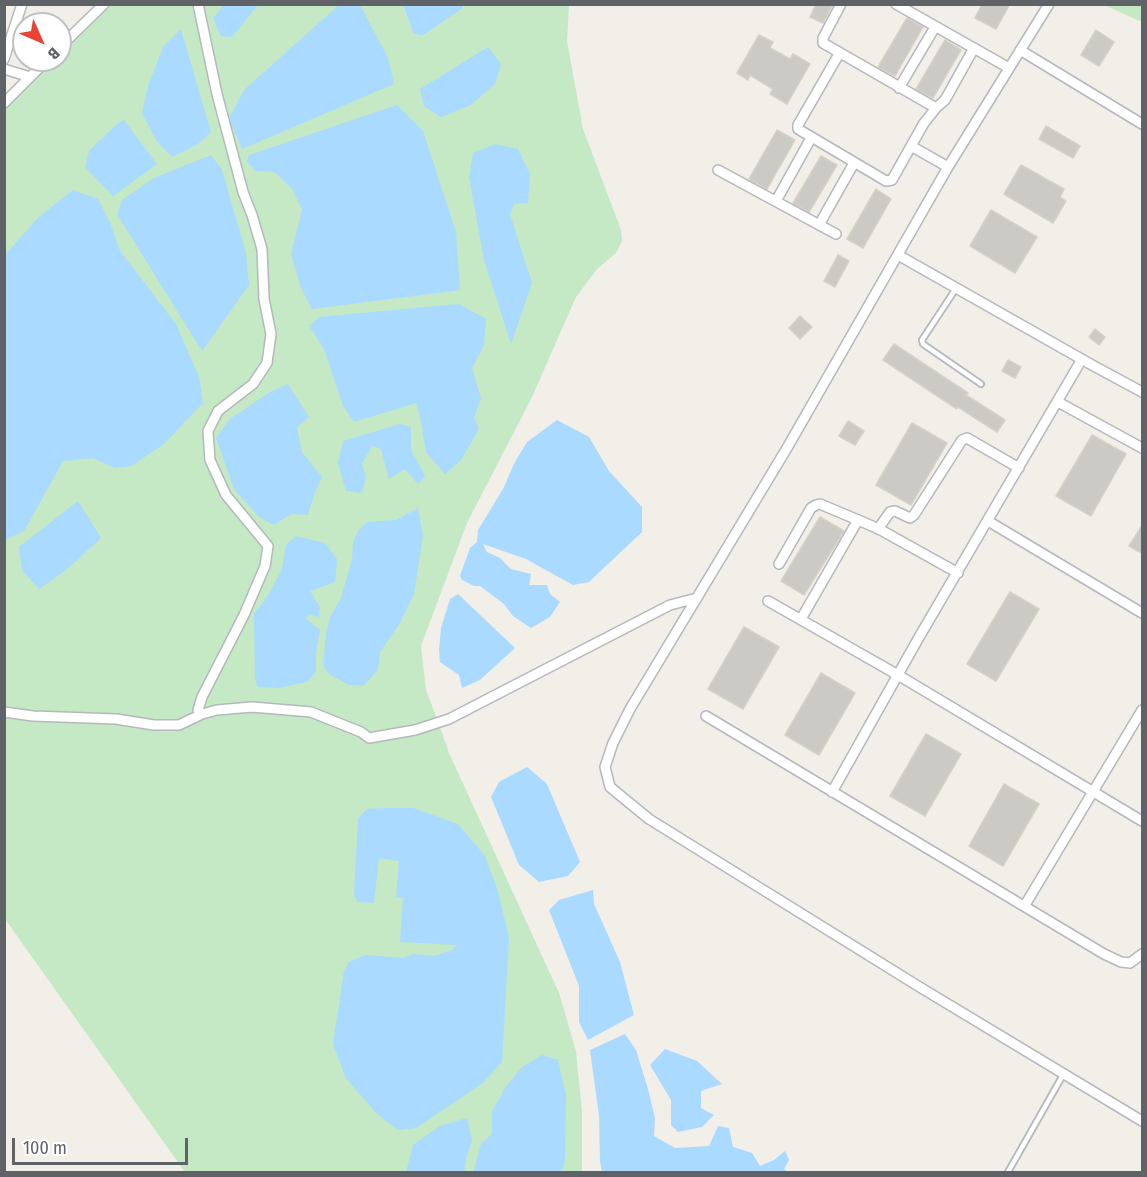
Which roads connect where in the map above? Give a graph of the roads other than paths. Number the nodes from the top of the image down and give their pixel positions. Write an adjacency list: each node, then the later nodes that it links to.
1 (22, 4): 12 (street)
2 (104, 4): 8 (street)
3 (198, 4): 50 (street)
4 (841, 4): 11 (street)
5 (896, 4): 7 (street)
6 (1049, 4): 10 (street)
7 (935, 27): 9 (street); 17 (street)
8 (72, 35)
9 (974, 48): 13 (street); 20 (street)
10 (1020, 50): 13 (street); 21 (street)
11 (839, 54): 17 (street); 22 (street)
12 (4, 58)
13 (1009, 68): 25 (street)
14 (4, 69): 16 (street)
15 (35, 72): 16 (street)
16 (30, 77): 18 (street)
17 (899, 88): 20 (street)
18 (9, 92): 19 (street)
19 (4, 103)
20 (936, 108): 23 (street)
21 (1143, 124)
22 (812, 138): 24 (street); 27 (street)
23 (911, 146): 24 (street); 25 (street)
24 (854, 163): 28 (street)
25 (948, 167): 30 (street)
26 (718, 170): 27 (street)
27 (776, 201): 28 (street)
28 (819, 225): 29 (street)
29 (836, 234)
30 (898, 255): 31 (street); 43 (street)
31 (957, 287): 32 (street); 33 (lane)
32 (1082, 359): 34 (street); 35 (street)
33 (981, 384)
34 (1143, 392)
35 (1058, 402): 36 (street); 37 (street)
36 (1143, 448)
37 (1019, 468): 39 (street); 40 (street)
38 (858, 520): 40 (street); 41 (street); 46 (street)
39 (988, 521): 42 (street); 45 (street)
40 (878, 529): 42 (street)
41 (779, 564)
42 (958, 573): 47 (street)
43 (697, 598): 50 (street); 57 (street)
44 (768, 601): 46 (street)
45 (1143, 613)
46 (801, 619): 47 (street)
47 (898, 675): 52 (street); 53 (street)
48 (1143, 710): 53 (street)
49 (4, 712): 50 (street)
50 (202, 714)
51 (706, 716): 52 (street)
52 (832, 792): 55 (street)
53 (1093, 792): 54 (street); 55 (street)
54 (1143, 821)
55 (1025, 906): 56 (street)
56 (1143, 954)
57 (1063, 1075): 58 (street); 59 (lane)
58 (1143, 1121)
59 (1008, 1173)

